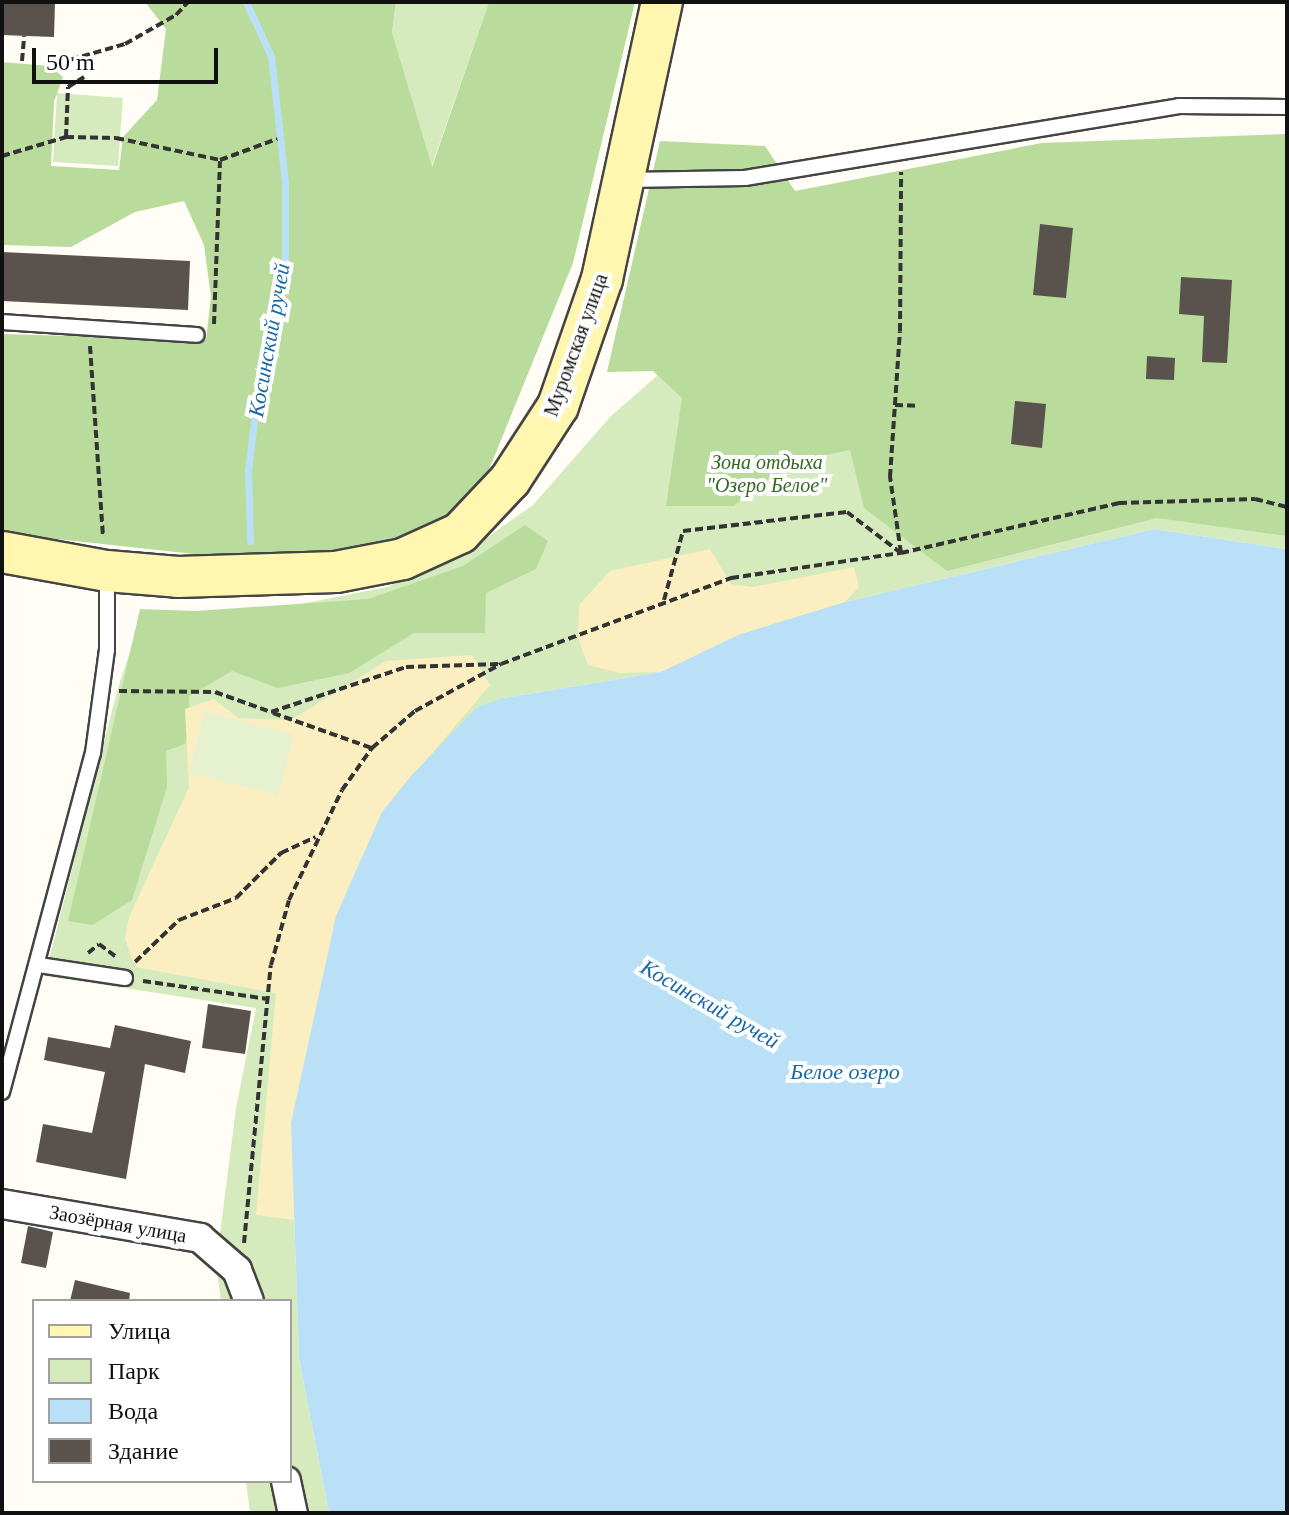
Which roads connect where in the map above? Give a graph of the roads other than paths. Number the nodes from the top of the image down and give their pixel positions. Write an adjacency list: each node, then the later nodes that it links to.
1 (662, 2): 3 (street, Муромская улица)
2 (1287, 107): 3 (lane)
3 (625, 180): 7 (street, Муромская улица)
4 (2, 322): 5 (lane)
5 (197, 335)
6 (2, 552): 7 (street, Муромская улица)
7 (107, 571): 8 (lane)
8 (39, 965): 9 (lane); 10 (lane)
9 (125, 978)
10 (2, 1092)
11 (2, 1204): 12 (street, Заозёрная улица)
12 (248, 1299)
13 (286, 1483): 14 (street)
14 (293, 1513)

